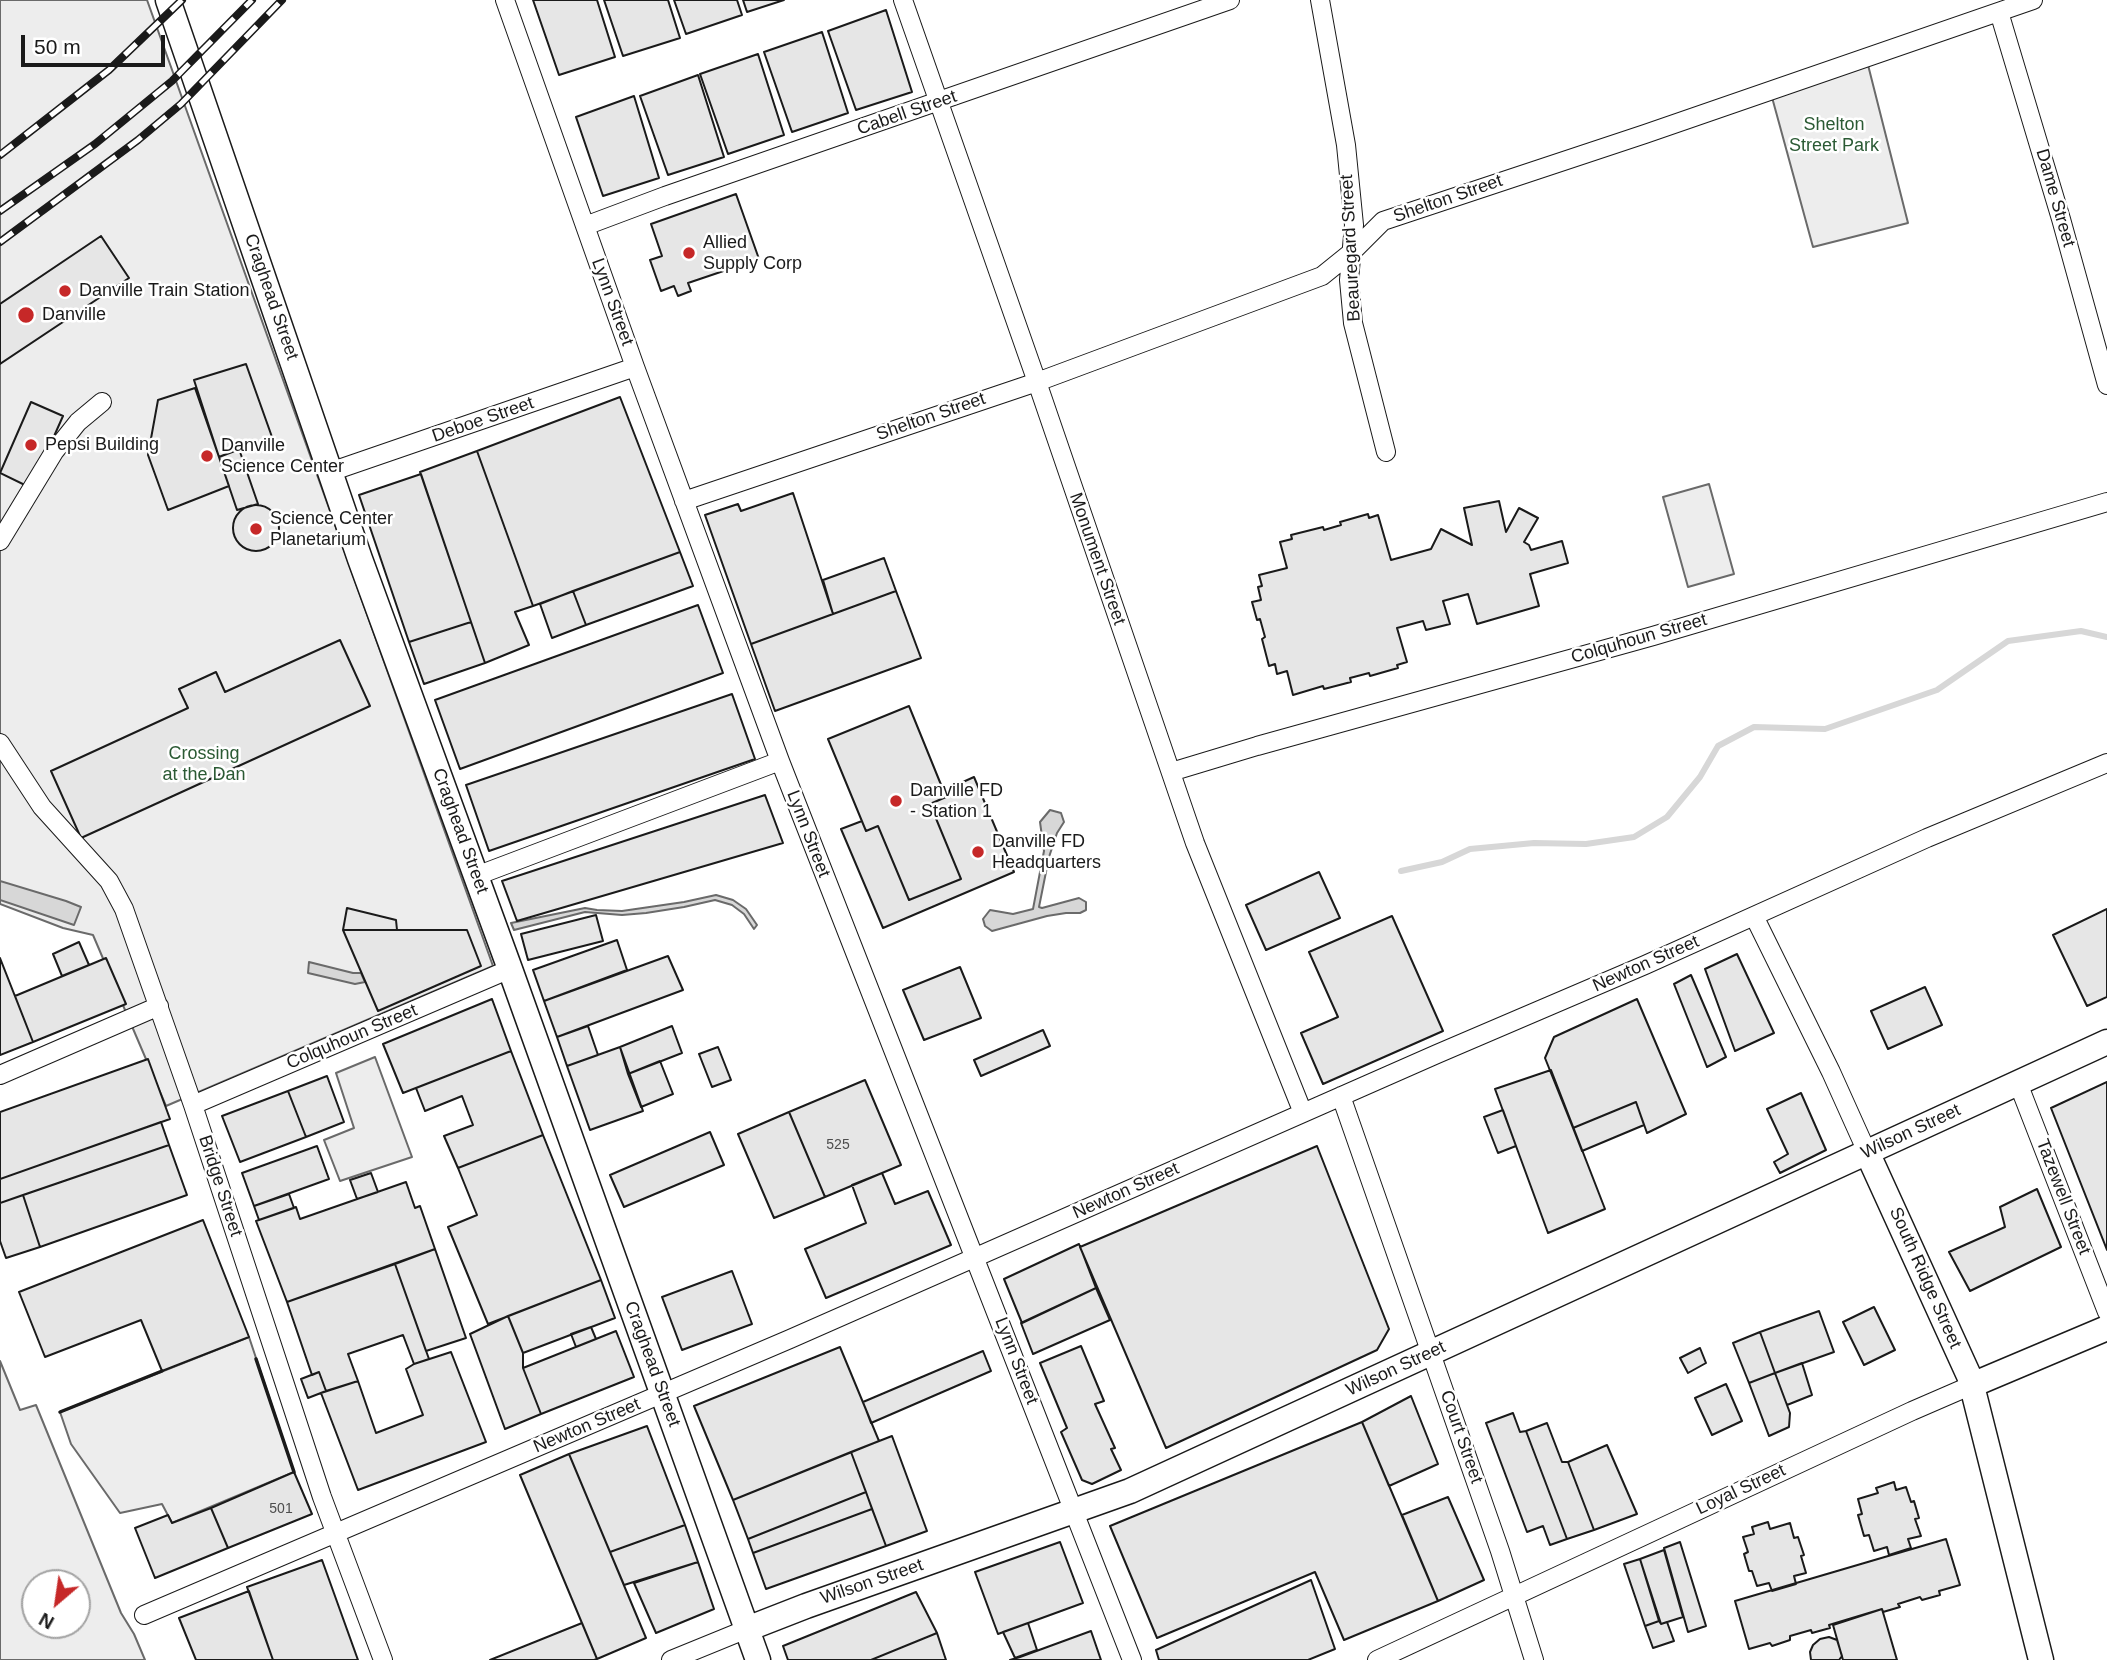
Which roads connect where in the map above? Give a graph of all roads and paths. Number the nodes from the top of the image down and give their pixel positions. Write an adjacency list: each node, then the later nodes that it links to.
1 (167, 0): 16 (street, Craghead Street)
2 (505, 0): 9 (street, Lynn Street)
3 (903, 0): 8 (street, Monument Street)
4 (1230, 0): 8 (street, Cabell Street)
5 (1320, 0): 10 (street, Beauregard Street)
6 (2033, 0): 7 (street, Shelton Street)
7 (1999, 12): 10 (street, Shelton Street); 13 (street, Dame Street)
8 (938, 102): 9 (street, Cabell Street); 12 (street, Monument Street)
9 (585, 226): 11 (street, Lynn Street)
10 (1353, 251): 12 (street, Shelton Street); 15 (street, Beauregard Street)
11 (635, 367): 16 (street, Deboe Street); 17 (street, Lynn Street)
12 (1037, 382): 17 (street, Shelton Street); 23 (street, Monument Street)
13 (2107, 385)
14 (102, 402): 19 (street)
15 (1386, 453)
16 (330, 472): 24 (street, Craghead Street)
17 (684, 501): 21 (street, Lynn Street)
18 (2107, 502): 23 (street, Colquhoun Street)
19 (0, 541)
20 (0, 743): 27 (street, Bridge Street)
21 (780, 761): 24 (street); 35 (street, Lynn Street)
22 (2107, 763): 25 (street, Newton Street)
23 (1171, 772): 33 (street, Monument Street)
24 (476, 876): 26 (street, Craghead Street)
25 (1754, 916): 31 (street, Newton Street); 34 (street, South Ridge Street)
26 (510, 969): 32 (street, Colquhoun Street); 40 (street, Craghead Street)
27 (159, 1006): 29 (street); 32 (street, Bridge Street)
28 (2107, 1042): 30 (street, Wilson Street)
29 (0, 1074)
30 (2018, 1083): 34 (street, Wilson Street); 36 (street, Tazewell Street)
31 (1341, 1096): 33 (street, Newton Street); 38 (street, Court Street)
32 (193, 1105): 42 (street, Bridge Street)
33 (1303, 1113): 35 (street, Newton Street)
34 (1867, 1152): 38 (street, Wilson Street); 39 (street, South Ridge Street)
35 (975, 1258): 40 (street, Newton Street); 41 (street, Lynn Street)
36 (2107, 1312)
37 (2107, 1328): 39 (street, Loyal Street)
38 (1431, 1352): 41 (street, Wilson Street); 43 (street, Court Street)
39 (1972, 1385): 43 (street, Loyal Street); 52 (street, South Ridge Street)
40 (663, 1394): 42 (street, Newton Street); 45 (street, Craghead Street)
41 (1074, 1511): 45 (street, Wilson Street); 49 (street, Lynn Street)
42 (336, 1532): 44 (street, Newton Street); 46 (street, Bridge Street)
43 (1514, 1595): 50 (street, Loyal Street); 51 (street, Court Street)
44 (144, 1615)
45 (747, 1629): 47 (street, Wilson Street); 48 (street, Craghead Street)
46 (383, 1660)
47 (671, 1660)
48 (758, 1660)
49 (1132, 1660)
50 (1377, 1660)
51 (1534, 1660)
52 (2040, 1660)

